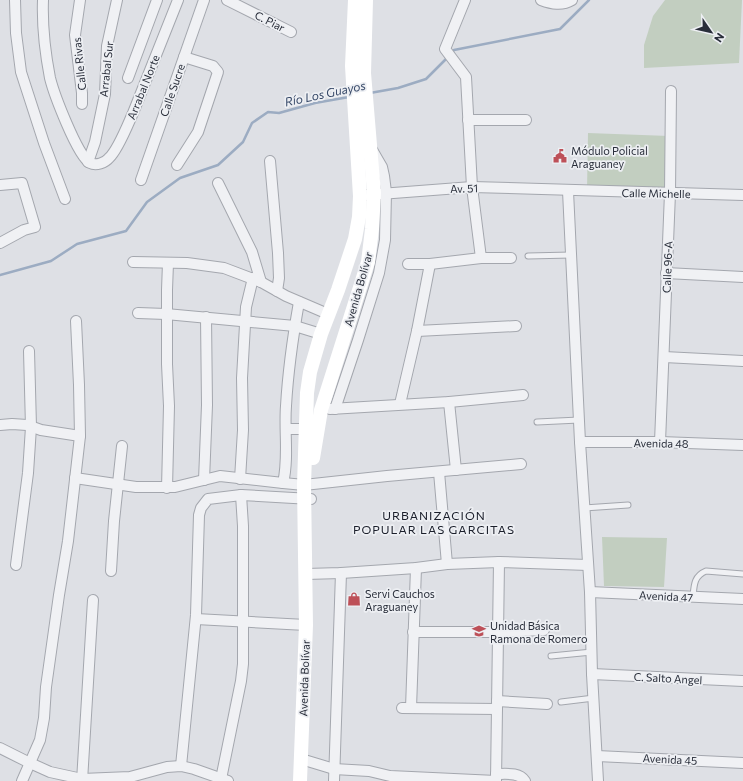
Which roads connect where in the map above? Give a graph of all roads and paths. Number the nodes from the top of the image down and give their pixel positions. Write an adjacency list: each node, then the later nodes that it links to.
1 (15, 0): 35 (street)
2 (43, 0): 24 (street)
3 (80, 0): 19 (street, Calle Rivas)
4 (117, 0): 24 (street, Arrabal Sur)
5 (157, 0): 17 (street)
6 (178, 0): 24 (street, Arrabal Norte)
7 (204, 0): 15 (street, Calle Sucre)
8 (227, 0): 14 (street, C. Piar)
9 (355, 0): 16 (main road, Avenida Bolívar)
10 (366, 0): 16 (main road, Avenida Bolívar)
11 (465, 0): 20 (street)
12 (541, 0): 13 (street)
13 (572, 0)
14 (291, 32)
15 (184, 56): 25 (street); 26 (street, Calle Sucre)
16 (358, 69): 22 (main road, Avenida Bolívar)
17 (128, 78)
18 (671, 91): 32 (street, Calle 96-A)
19 (82, 104)
20 (468, 120): 21 (street); 29 (street)
21 (526, 120)
22 (365, 138): 31 (main road, Avenida Bolívar); 34 (main road, Avenida Bolívar)
23 (270, 161): 48 (street)
24 (92, 163)
25 (177, 165)
26 (141, 180)
27 (218, 183): 47 (street)
28 (0, 185): 36 (street)
29 (472, 187): 30 (street, Av. 51); 31 (street, Av. 51); 39 (street)
30 (568, 191): 32 (street, Calle Michelle); 37 (street)
31 (380, 193): 34 (street, Av. 51); 60 (main road, Avenida Bolívar); 61 (street)
32 (670, 193): 33 (street, Calle Michelle); 45 (street, Calle 96-A)
33 (743, 194)
34 (360, 196): 52 (main road, Avenida Bolívar)
35 (66, 199)
36 (0, 243)
37 (571, 255): 38 (lane); 70 (street)
38 (528, 256)
39 (481, 258): 40 (street); 44 (street)
40 (511, 258)
41 (133, 262): 42 (street)
42 (168, 263): 47 (street); 51 (street)
43 (408, 264): 44 (street)
44 (430, 264): 58 (street)
45 (666, 273): 46 (street); 63 (street, Calle 96-A)
46 (743, 277)
47 (257, 280): 48 (street); 55 (street)
48 (277, 291): 49 (street)
49 (300, 302): 52 (street); 56 (street)
50 (138, 313): 51 (street)
51 (166, 314): 53 (street); 89 (street)
52 (328, 314): 59 (main road, Avenida Bolívar)
53 (206, 317): 55 (street); 86 (street)
54 (76, 321): 76 (street)
55 (245, 322): 56 (street); 85 (street)
56 (295, 326): 59 (street); 74 (street)
57 (516, 326): 58 (street)
58 (417, 331): 67 (street)
59 (321, 334): 69 (main road, Avenida Bolívar)
60 (344, 337): 61 (street); 68 (main road, Avenida Bolívar)
61 (358, 340): 68 (street)
62 (29, 351): 73 (street)
63 (668, 357): 64 (street); 78 (street, Calle 96-A)
64 (743, 361)
65 (524, 395): 66 (street)
66 (448, 402): 67 (street); 82 (street)
67 (400, 404): 68 (street)
68 (328, 409): 69 (street); 90 (main road, Avenida Bolívar)
69 (306, 413): 75 (main road, Avenida Bolívar)
70 (579, 420): 71 (lane); 77 (street)
71 (537, 422)
72 (0, 425): 73 (street)
73 (31, 427): 76 (street); 97 (street)
74 (286, 429): 75 (street); 87 (street)
75 (306, 429): 90 (main road, Avenida Bolívar)
76 (80, 436): 84 (street)
77 (580, 442): 78 (street, Avenida 48); 93 (street)
78 (660, 442): 79 (street, Avenida 48)
79 (743, 445)
80 (122, 446): 88 (street)
81 (521, 464): 82 (street)
82 (456, 470): 83 (street)
83 (440, 472): 90 (street); 95 (street)
84 (75, 478): 88 (street); 125 (street)
85 (240, 479): 86 (street); 87 (street)
86 (204, 480): 89 (street)
87 (283, 483): 90 (street)
88 (119, 485): 89 (street); 99 (street)
89 (167, 488)
90 (308, 491): 91 (street); 101 (main road, Avenida Bolívar)
91 (241, 496): 107 (street); 108 (street)
92 (628, 505): 93 (lane)
93 (584, 508): 96 (street)
94 (499, 562): 95 (street); 96 (street); 112 (street)
95 (447, 564): 98 (street)
96 (588, 564): 103 (street)
97 (16, 565)
98 (416, 568): 100 (street); 111 (street)
99 (111, 571)
100 (341, 573): 101 (street); 127 (street)
101 (306, 574): 109 (main road, Avenida Bolívar)
102 (743, 574): 104 (lane)
103 (590, 592): 104 (street, Avenida 47); 113 (street)
104 (693, 597): 105 (street, Avenida 47)
105 (743, 599)
106 (93, 600): 130 (street)
107 (196, 620): 108 (street); 126 (street)
108 (243, 621): 109 (street); 131 (street)
109 (306, 625): 123 (main road, Avenida Bolívar)
110 (544, 630): 112 (street)
111 (413, 632): 112 (street); 120 (street)
112 (497, 632): 120 (street)
113 (592, 652): 114 (lane); 115 (street)
114 (550, 656)
115 (592, 674): 116 (street, C. Salto Angel); 117 (street)
116 (743, 681)
117 (594, 698): 118 (lane); 122 (street)
118 (561, 702)
119 (547, 704): 120 (street)
120 (497, 705): 128 (street)
121 (0, 748): 125 (street)
122 (597, 756): 124 (street, Avenida 45); 136 (street)
123 (301, 759): 127 (street); 133 (main road, Avenida Bolívar)
124 (743, 763)
125 (30, 764): 130 (street); 132 (street)
126 (181, 766): 129 (street); 131 (street)
127 (334, 769): 128 (street); 134 (street)
128 (496, 778): 135 (street)
129 (130, 779): 130 (street)
130 (82, 780)
131 (225, 780)
132 (22, 781)
133 (300, 781)
134 (334, 781)
135 (525, 781)
136 (598, 781)

